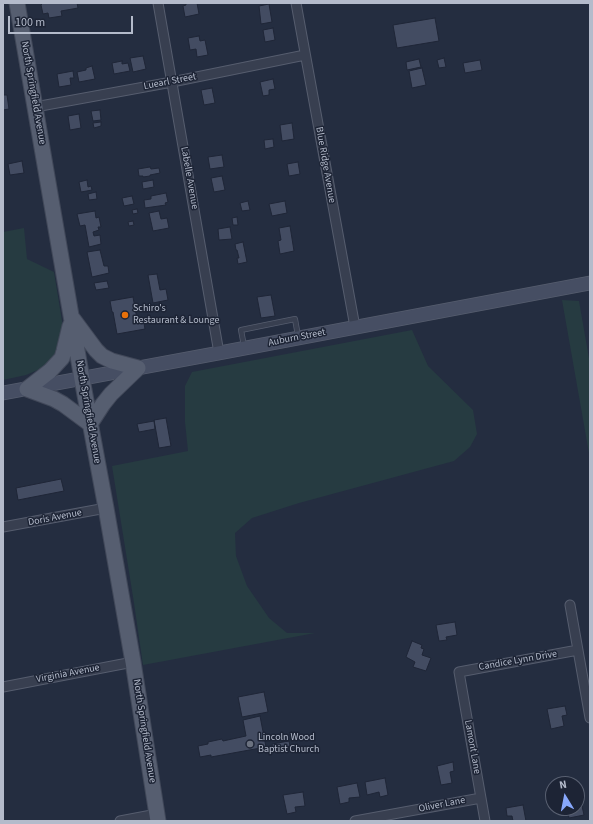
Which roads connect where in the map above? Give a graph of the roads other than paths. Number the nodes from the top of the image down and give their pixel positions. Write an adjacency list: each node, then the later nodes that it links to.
1 (17, 3): 6 (main road, North Springfield Avenue)
2 (158, 3): 5 (street, Labelle Avenue)
3 (296, 3): 4 (street, Blue Ridge Avenue)
4 (305, 55): 5 (street, Luearl Street); 9 (street, Blue Ridge Avenue)
5 (172, 82): 6 (street, Luearl Street); 12 (street, Labelle Avenue)
6 (35, 107): 8 (main road, North Springfield Avenue)
7 (590, 283): 9 (main road, Auburn Street)
8 (72, 317): 13 (main road); 14 (main road, North Springfield Avenue); 15 (main road)
9 (355, 327): 10 (main road, Auburn Street)
10 (298, 338): 11 (main road, Auburn Street); 11 (lane)
11 (244, 348): 12 (main road, Auburn Street)
12 (219, 353): 13 (main road, Auburn Street)
13 (138, 368): 14 (main road, Auburn Street); 17 (main road)
14 (82, 379): 15 (main road, Auburn Street); 17 (main road, North Springfield Avenue)
15 (27, 389): 16 (main road, Auburn Street); 17 (main road)
16 (3, 393)
17 (90, 424): 18 (main road, North Springfield Avenue)
18 (106, 508): 19 (street, Doris Avenue); 22 (main road, North Springfield Avenue)
19 (3, 527)
20 (570, 605): 21 (street)
21 (578, 650): 23 (street, Candice Lynn Drive); 25 (street)
22 (133, 662): 24 (street, Virginia Avenue); 27 (main road, North Springfield Avenue)
23 (459, 672): 26 (street, Lamont Lane)
24 (3, 687)
25 (590, 718)
26 (481, 798): 29 (street, Oliver Lane); 30 (street, Lamont Lane)
27 (158, 817): 28 (street)
28 (120, 821)
29 (355, 821)
30 (485, 821)

